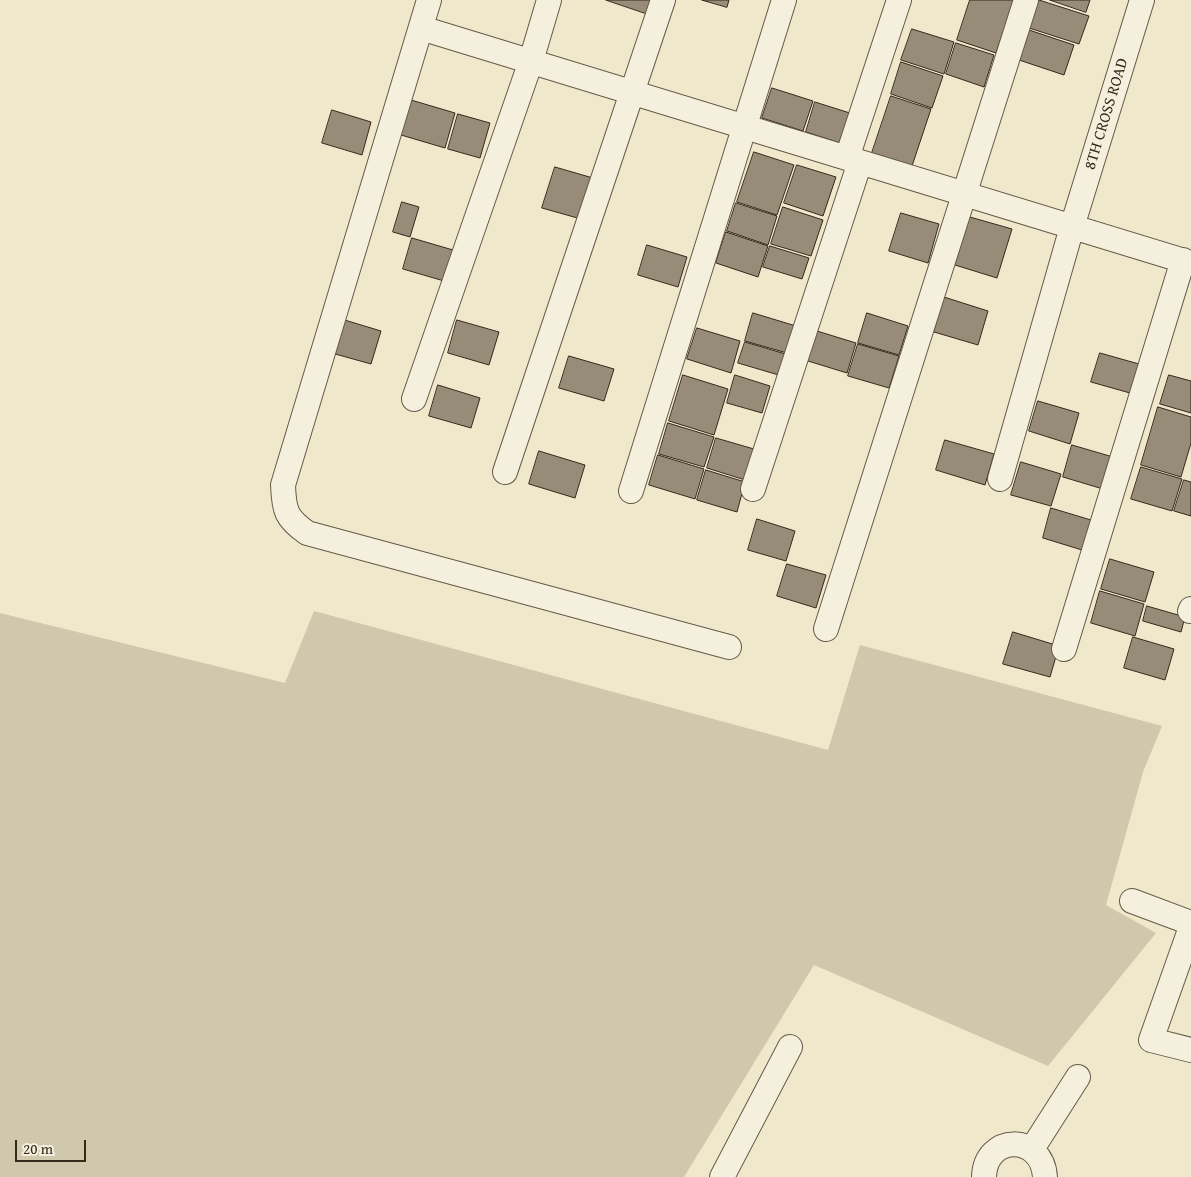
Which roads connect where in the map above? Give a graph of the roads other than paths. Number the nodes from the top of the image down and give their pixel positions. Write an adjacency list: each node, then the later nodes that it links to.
1 (429, 0): 8 (street)
2 (549, 0): 9 (street)
3 (663, 0): 10 (street)
4 (784, 0): 11 (street)
5 (899, 0): 12 (street)
6 (1026, 0): 13 (street)
7 (1142, 0): 14 (street, 8TH CROSS ROAD)
8 (421, 28): 9 (street); 22 (street)
9 (531, 61): 10 (street); 16 (street)
10 (634, 93): 11 (street); 17 (street)
11 (743, 128): 12 (street); 20 (street)
12 (853, 160): 13 (street); 19 (street)
13 (965, 194): 14 (street); 21 (street)
14 (1072, 227): 15 (street); 18 (street, 8TH CROSS ROAD)
15 (1187, 262): 23 (street)
16 (414, 399)
17 (505, 472)
18 (1000, 479)
19 (753, 489)
20 (631, 491)
21 (826, 629)
22 (729, 647)
23 (1064, 649)
24 (1132, 901): 25 (street)
25 (1191, 925): 27 (street)
26 (790, 1047): 30 (street)
27 (1191, 1050)
28 (1078, 1077): 29 (street)
29 (1032, 1149): 31 (street); 32 (street)
30 (722, 1177)
31 (984, 1177)
32 (1045, 1177)

